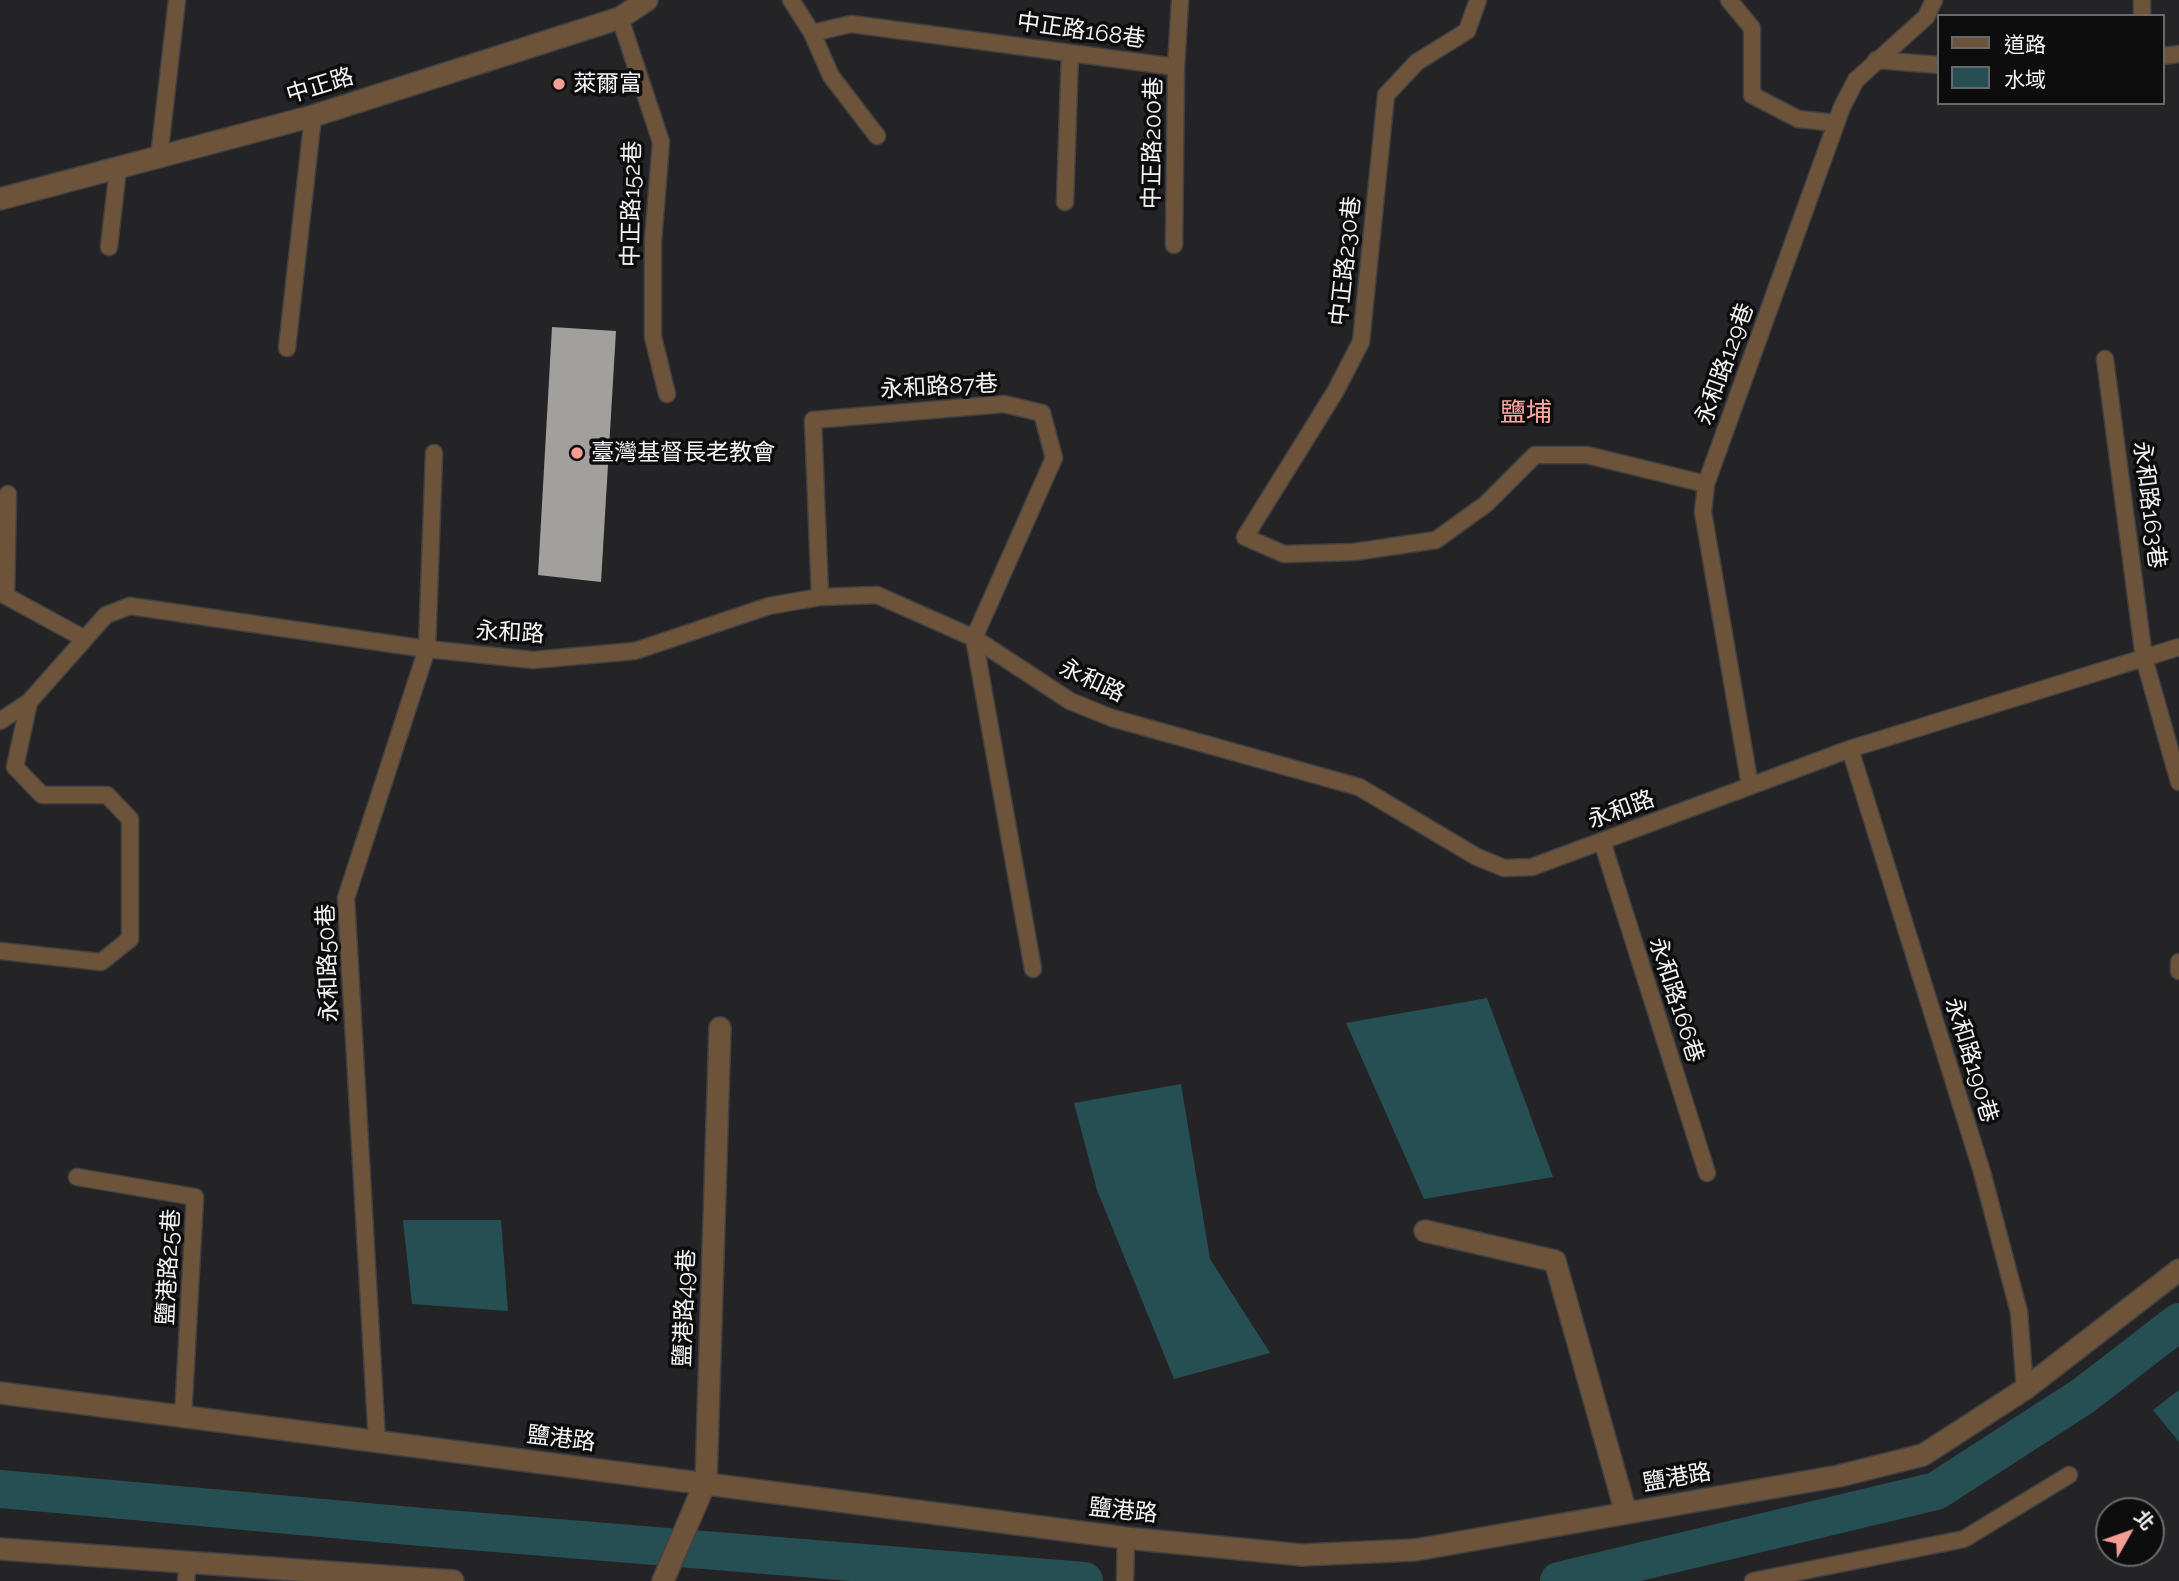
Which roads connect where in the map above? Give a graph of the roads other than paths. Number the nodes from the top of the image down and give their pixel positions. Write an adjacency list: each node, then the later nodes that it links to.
1 (177, 0): 17 (lane)
2 (647, 0): 8 (street, 中正路)
3 (790, 0): 9 (lane)
4 (1180, 0): 13 (lane, 中正路200巷)
5 (1478, 0): 27 (lane, 中正路230巷)
6 (1730, 0): 15 (lane)
7 (1934, 0): 11 (lane, 永和路129巷)
8 (620, 18): 14 (street, 中正路); 25 (lane, 中正路152巷)
9 (812, 33): 10 (lane, 中正路168巷); 16 (lane)
10 (1070, 53): 13 (lane, 中正路168巷); 20 (lane)
11 (1876, 61): 12 (lane); 15 (lane, 永和路129巷)
12 (1938, 65)
13 (1176, 67): 21 (lane, 中正路200巷)
14 (313, 116): 17 (street, 中正路); 23 (lane)
15 (1836, 123): 27 (lane, 永和路129巷)
16 (877, 136)
17 (159, 157): 18 (street, 中正路)
18 (118, 168): 19 (street, 中正路); 22 (lane)
19 (0, 199)
20 (1065, 202)
21 (1174, 245)
22 (109, 247)
23 (287, 348)
24 (2105, 359): 34 (lane, 永和路163巷)
25 (667, 394)
26 (433, 453): 33 (lane, 永和路50巷)
27 (1706, 484): 39 (lane, 永和路129巷)
28 (8, 494): 31 (lane)
29 (820, 597): 30 (lane, 永和路); 30 (lane, 永和路87巷); 33 (lane, 永和路)
30 (974, 638): 40 (lane, 永和路); 43 (lane)
31 (85, 639): 33 (lane, 永和路); 35 (lane, 永和路)
32 (2179, 647): 34 (lane, 永和路)
33 (427, 649): 53 (lane, 永和路50巷)
34 (2144, 658): 37 (lane, 永和路); 38 (lane, 永和路163巷)
35 (29, 702): 36 (lane, 永和路); 41 (lane)
36 (0, 721)
37 (1850, 749): 39 (lane, 永和路); 50 (lane, 永和路190巷)
38 (2179, 782)
39 (1750, 786): 40 (lane, 永和路)
40 (1602, 841): 46 (lane, 永和路166巷)
41 (0, 951)
42 (2179, 962): 44 (lane)
43 (1033, 969)
44 (2179, 971)
45 (720, 1028): 55 (street, 鹽港路49巷)
46 (1707, 1173)
47 (77, 1177): 52 (lane, 鹽港路25巷)
48 (1425, 1231): 56 (street)
49 (2179, 1270): 50 (street, 鹽港路)
50 (2025, 1389): 56 (street, 鹽港路)
51 (0, 1393): 52 (street, 鹽港路)
52 (183, 1417): 53 (street, 鹽港路)
53 (377, 1442): 55 (street, 鹽港路)
54 (2069, 1475): 63 (lane)
55 (702, 1484): 57 (street, 鹽港路); 61 (street, 鹽港路49巷)
56 (1626, 1513): 57 (street, 鹽港路)
57 (1126, 1538): 62 (lane)
58 (0, 1549): 59 (street)
59 (187, 1572): 60 (street)
60 (453, 1581)
61 (663, 1581)
62 (1125, 1581)
63 (1753, 1581)

